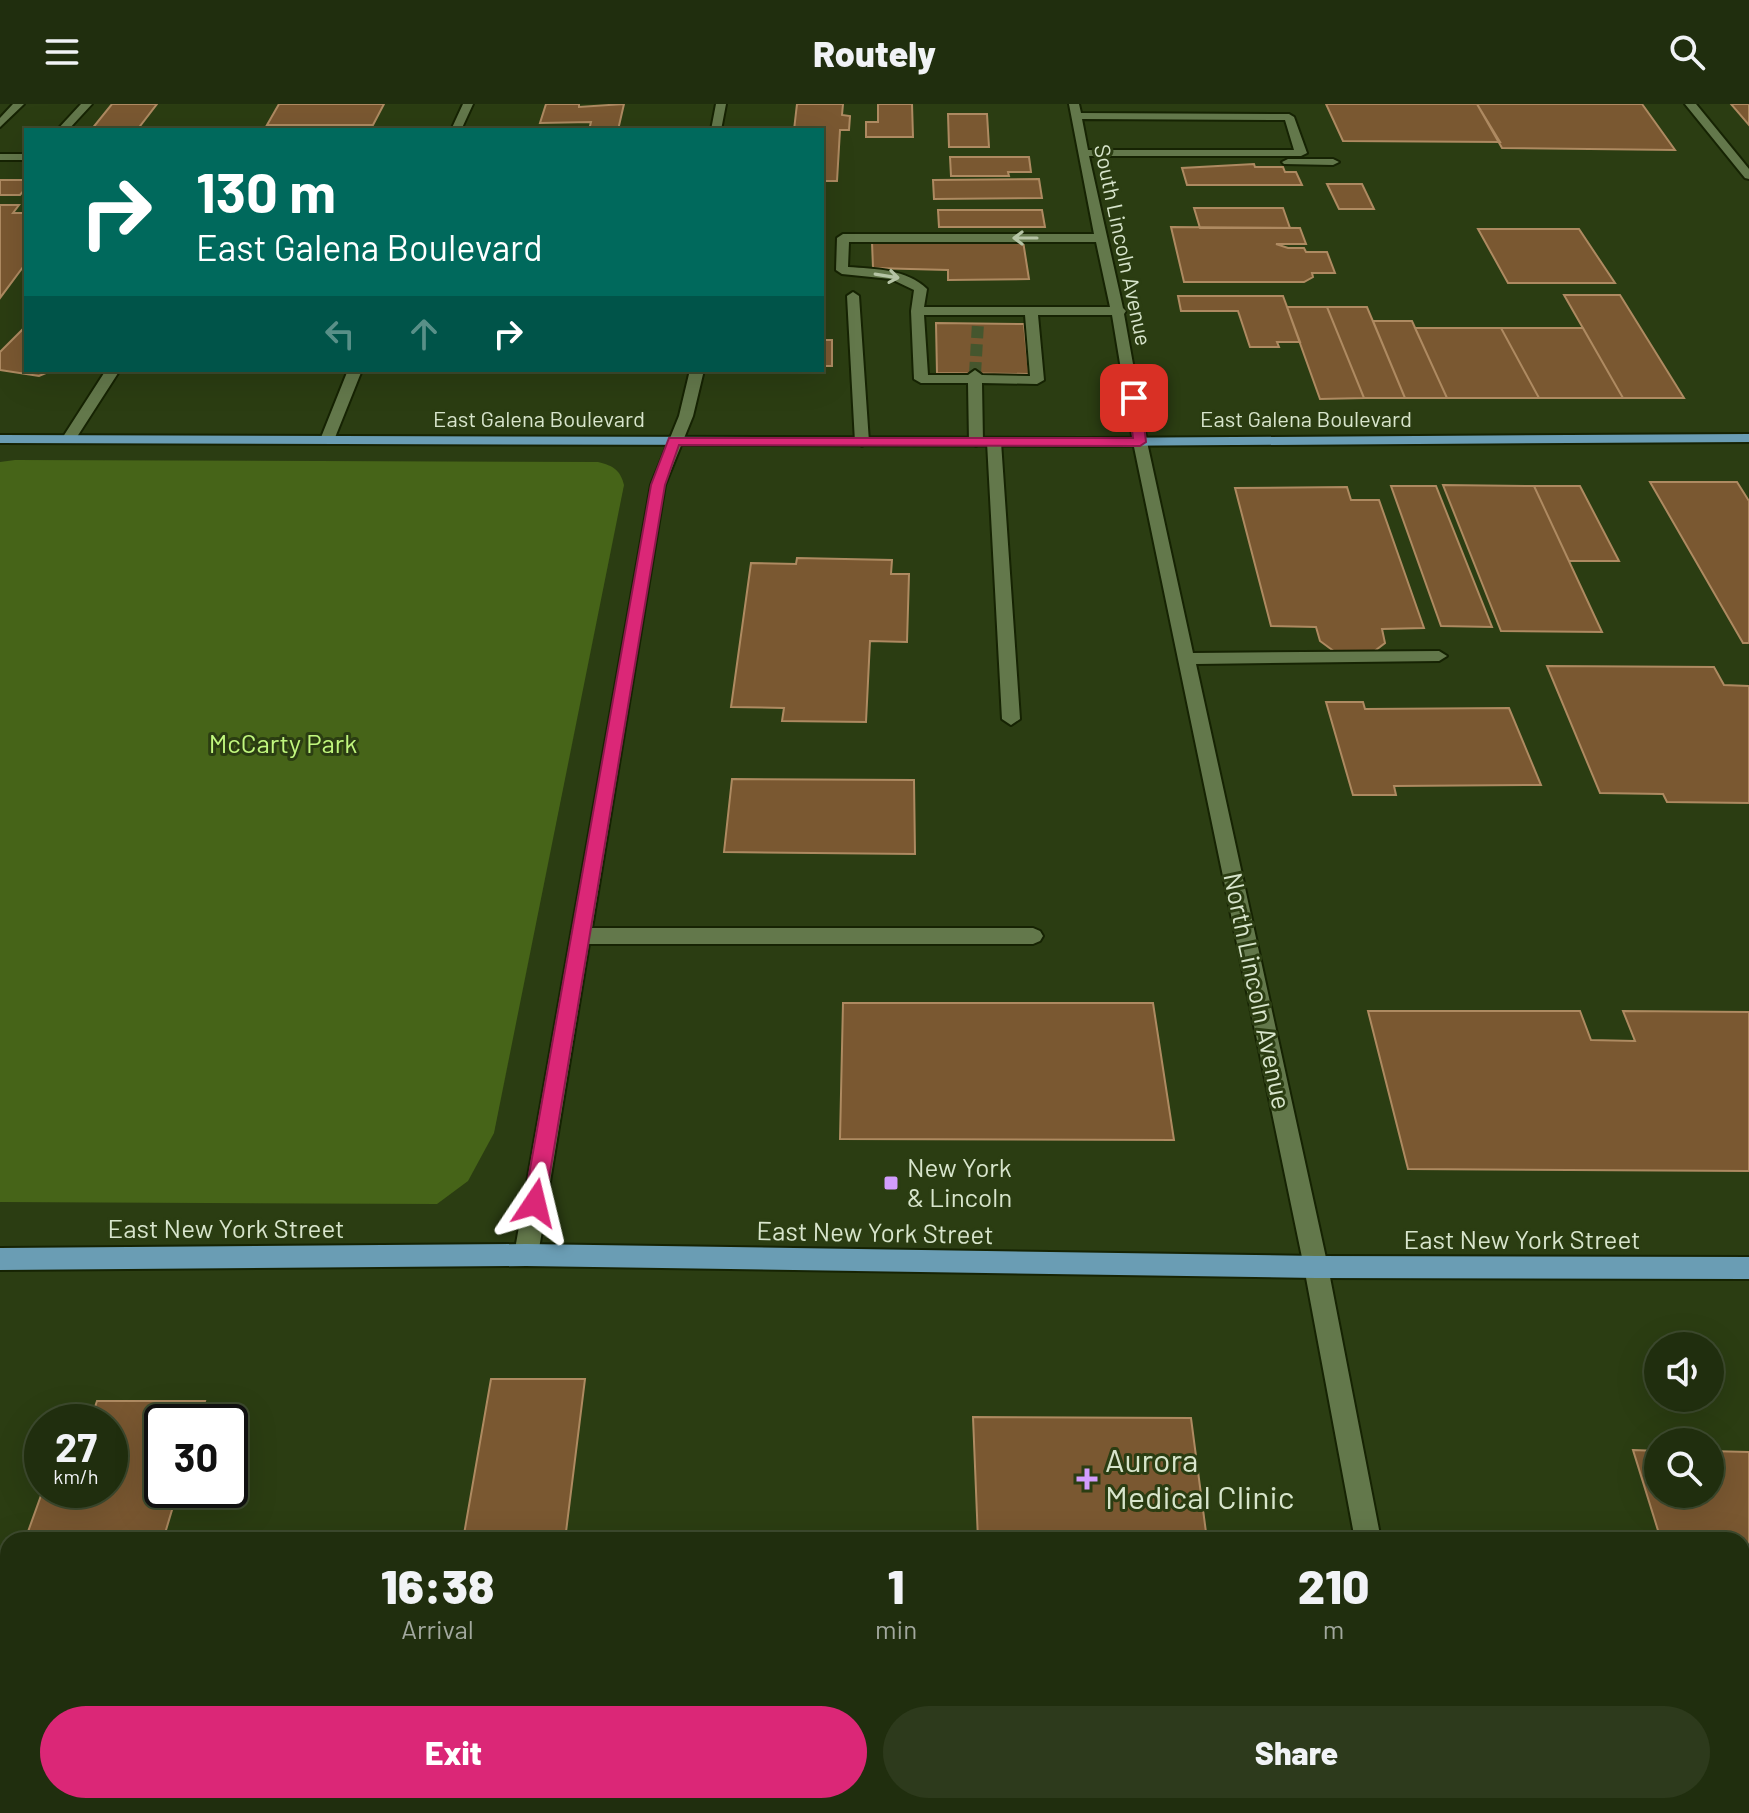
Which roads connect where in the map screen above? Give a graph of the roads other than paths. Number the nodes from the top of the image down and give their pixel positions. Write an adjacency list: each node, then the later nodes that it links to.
1 (19, 104): 7 (street)
2 (87, 104): 8 (street)
3 (468, 104): 9 (street)
4 (721, 104): 10 (street)
5 (1690, 104): 15 (street)
6 (1075, 110): 13 (street, South Lincoln Avenue); 13 (street)
7 (0, 124)
8 (64, 128)
9 (457, 128)
10 (716, 128)
11 (0, 157): 12 (street)
12 (24, 157)
13 (1083, 158): 14 (street); 16 (street, South Lincoln Avenue)
14 (1333, 162)
15 (1749, 176)
16 (1103, 238): 18 (street, one-way to 18); 20 (street, South Lincoln Avenue)
17 (853, 296): 30 (street)
18 (917, 311): 19 (street); 24 (street)
19 (1031, 311): 20 (street); 24 (street)
20 (1120, 311): 33 (street, South Lincoln Avenue)
21 (112, 372): 26 (street)
22 (354, 372): 27 (street)
23 (697, 372): 28 (street)
24 (975, 376): 31 (street)
25 (0, 439): 26 (main road, East Galena Boulevard)
26 (68, 440): 27 (main road, East Galena Boulevard)
27 (327, 440): 28 (main road, East Galena Boulevard)
28 (674, 441): 30 (main road, East Galena Boulevard); 37 (street)
29 (1747, 441): 33 (main road, East Galena Boulevard)
30 (862, 442): 31 (main road, East Galena Boulevard)
31 (976, 442): 32 (main road, East Galena Boulevard)
32 (994, 442): 33 (main road, East Galena Boulevard); 36 (street)
33 (1140, 442): 35 (street, North Lincoln Avenue)
34 (1439, 656): 35 (street)
35 (1186, 659): 41 (street, North Lincoln Avenue)
36 (1011, 719)
37 (581, 936): 38 (street); 39 (street)
38 (1033, 936)
39 (526, 1255): 40 (main road, East New York Street); 41 (main road, East New York Street)
40 (0, 1259)
41 (1316, 1267): 42 (main road, East New York Street); 43 (street, North Lincoln Avenue)
42 (1749, 1268)
43 (1366, 1532)

